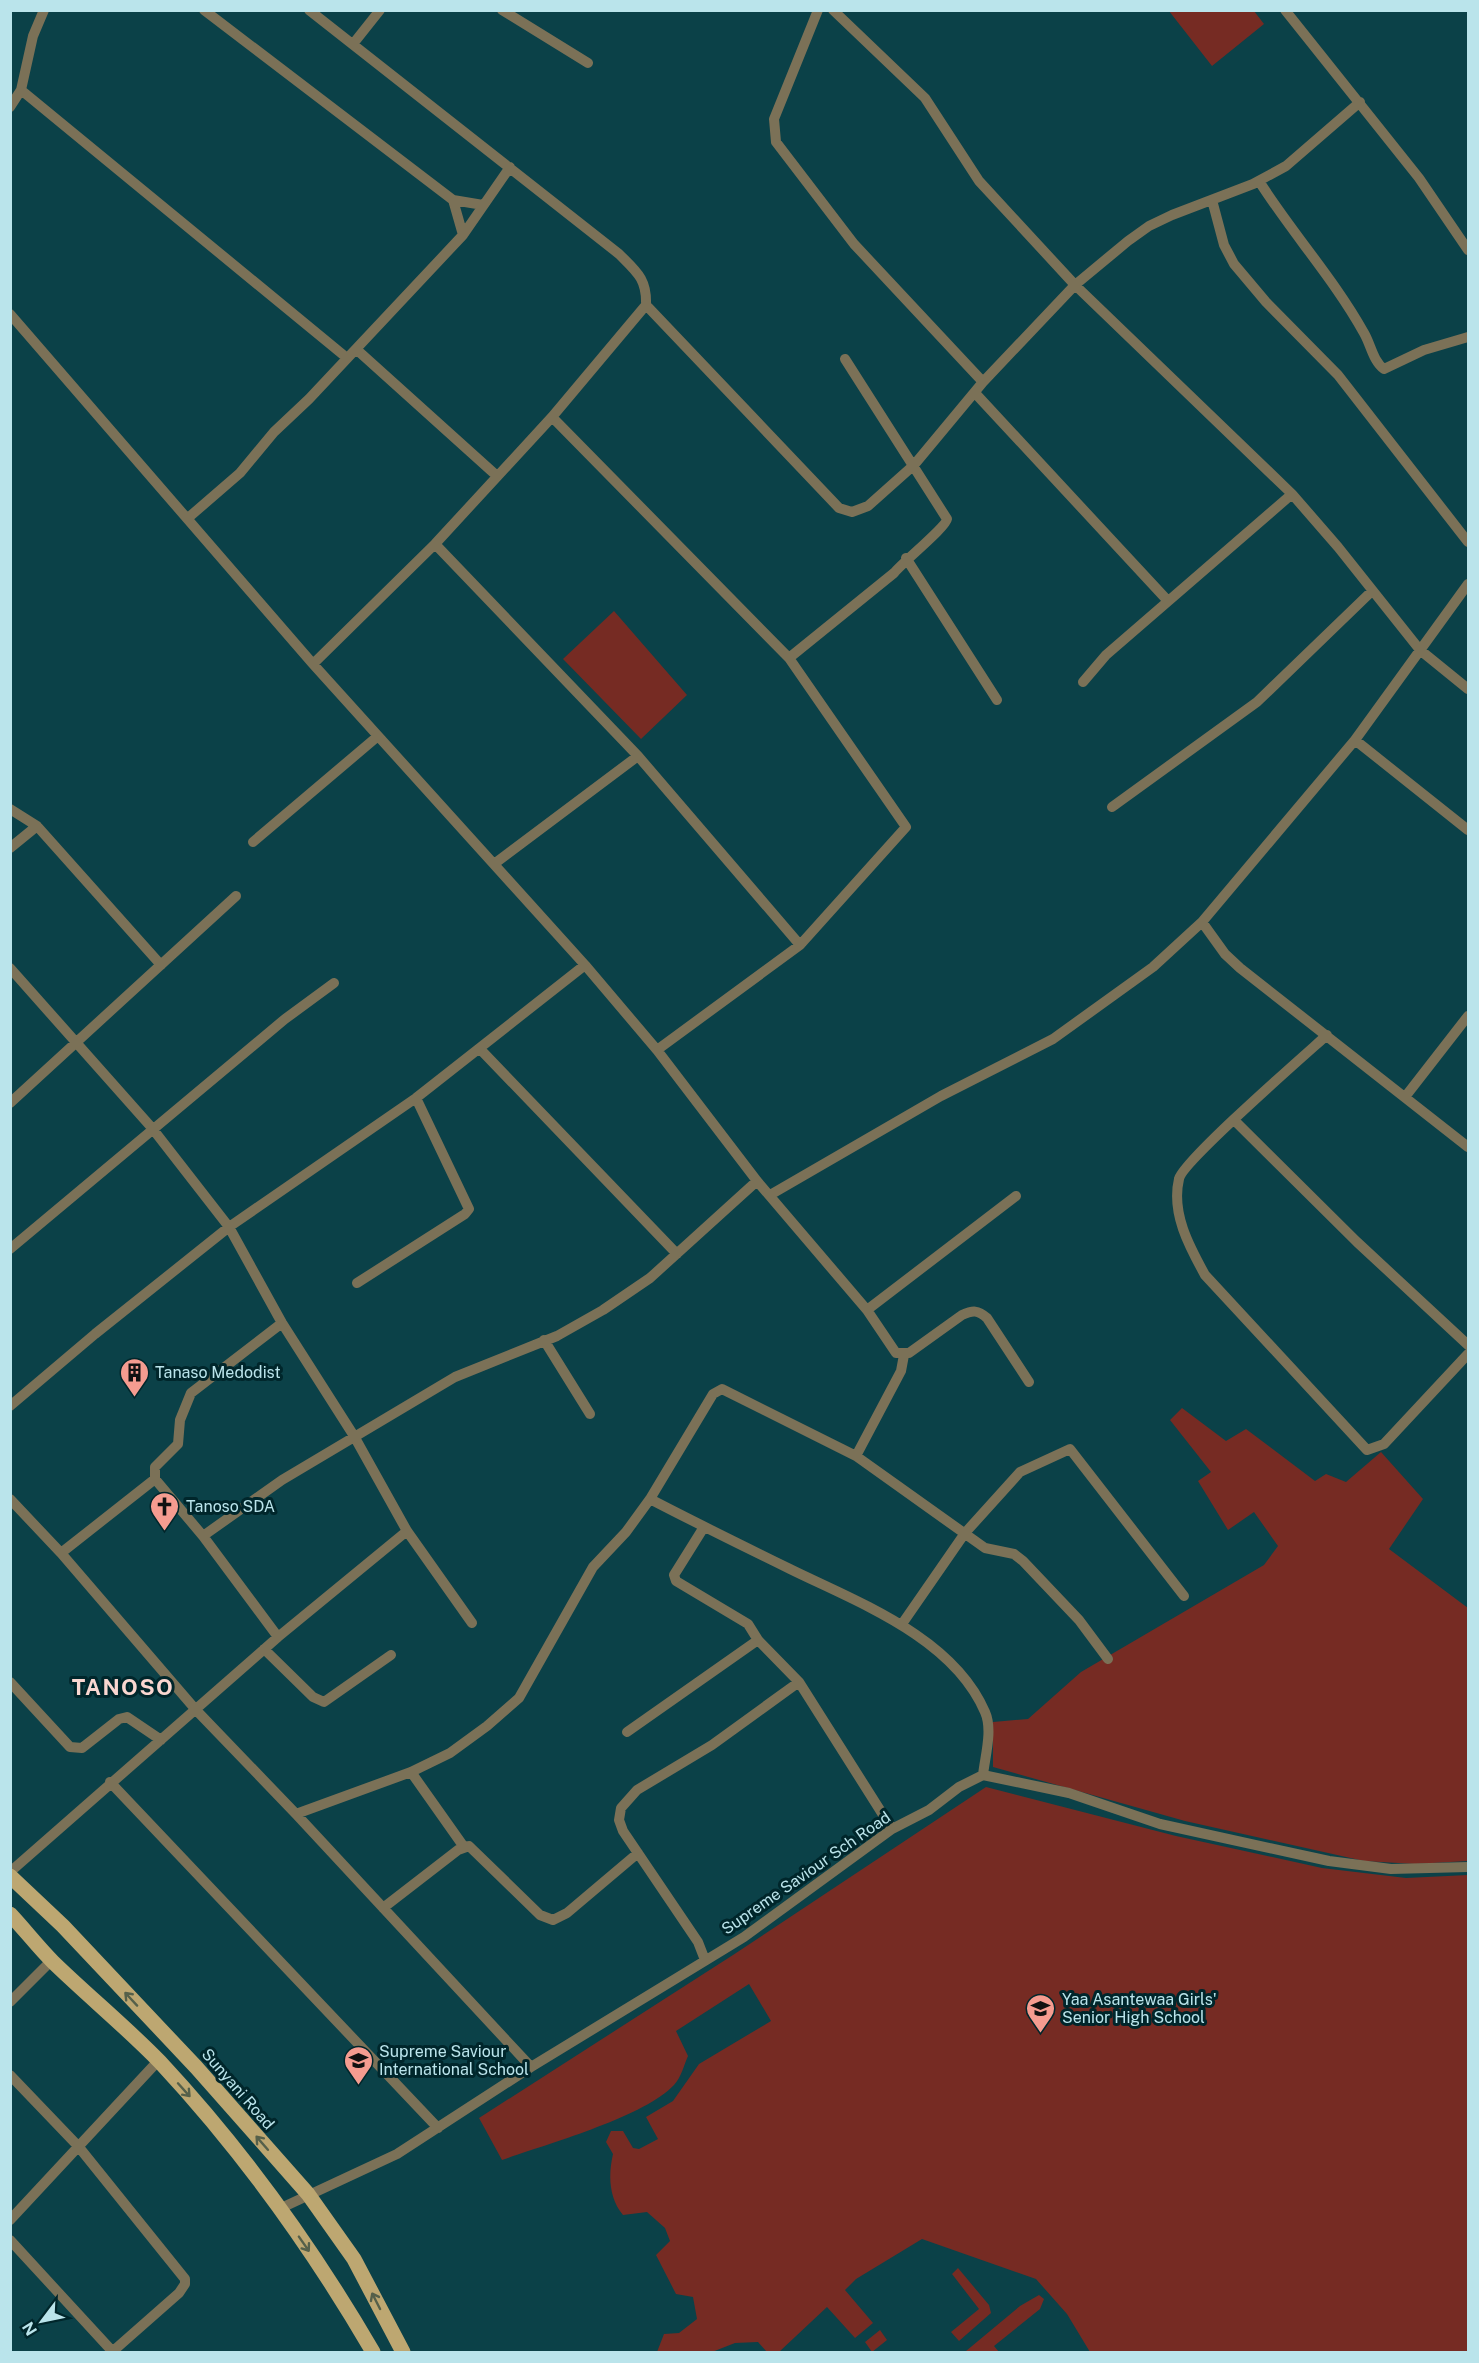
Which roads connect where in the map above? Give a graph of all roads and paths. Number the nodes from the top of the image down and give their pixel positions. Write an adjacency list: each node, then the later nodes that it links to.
1 (44, 10): 11 (street)
2 (204, 10): 16 (street)
3 (309, 10): 9 (street)
4 (380, 10): 9 (street)
5 (502, 10): 10 (street)
6 (818, 10): 28 (street)
7 (833, 10): 21 (street)
8 (1285, 10): 12 (street)
9 (353, 44): 14 (street)
10 (588, 63)
11 (21, 90): 13 (street); 26 (street)
12 (1360, 102): 15 (street); 20 (street)
13 (10, 107)
14 (510, 167): 18 (street); 22 (street)
15 (1260, 181): 17 (street); 24 (street)
16 (453, 200): 18 (street); 19 (street)
17 (1212, 200): 21 (street); 35 (street)
18 (483, 206): 19 (street)
19 (463, 235): 25 (street)
20 (1468, 250)
21 (1075, 285): 28 (street); 33 (street)
22 (646, 305): 30 (street); 31 (street)
23 (10, 314): 34 (street)
24 (1468, 338)
25 (356, 349): 26 (street); 32 (street)
26 (347, 358): 34 (street)
27 (845, 359): 31 (street)
28 (983, 382): 29 (street)
29 (975, 393): 31 (street); 40 (street)
30 (552, 417): 32 (street); 42 (street)
31 (914, 465): 37 (street)
32 (497, 476): 36 (street)
33 (1292, 494): 39 (street); 40 (street)
34 (188, 518): 43 (street)
35 (1468, 542)
36 (435, 544): 43 (street); 49 (street)
37 (906, 558): 42 (street); 46 (street)
38 (1468, 584): 41 (street)
39 (1372, 591): 41 (street); 50 (street)
40 (1168, 601): 44 (street)
41 (1420, 651): 45 (street); 48 (street)
42 (789, 658): 59 (street)
43 (313, 664): 47 (street)
44 (1083, 682)
45 (1468, 689)
46 (997, 700)
47 (378, 736): 54 (street); 56 (street)
48 (1355, 740): 53 (street); 58 (street)
49 (638, 756): 56 (street); 59 (street)
50 (1112, 807)
51 (10, 808): 52 (street)
52 (37, 826): 55 (street); 60 (street)
53 (1468, 830)
54 (253, 842)
55 (10, 848)
56 (494, 864): 61 (street)
57 (236, 896): 60 (street)
58 (1202, 922): 65 (street); 76 (street)
59 (800, 945): 68 (street)
60 (161, 965): 66 (street)
61 (585, 965): 67 (street); 68 (street)
62 (10, 968): 66 (street)
63 (334, 983): 73 (street)
64 (1468, 1016): 69 (street)
65 (1327, 1035): 69 (street); 72 (street)
66 (76, 1044): 71 (street); 73 (street)
67 (480, 1049): 70 (street); 80 (street)
68 (657, 1050): 75 (street)
69 (1405, 1097): 74 (street)
70 (416, 1098): 78 (street); 81 (street)
71 (10, 1103)
72 (1234, 1120): 85 (street); 86 (street)
73 (152, 1128): 78 (street); 79 (street)
74 (1468, 1147)
75 (757, 1181): 76 (street); 80 (street)
76 (770, 1195): 82 (street)
77 (1016, 1196): 82 (street)
78 (229, 1227): 83 (street); 89 (street)
79 (10, 1249)
80 (677, 1254): 84 (street)
81 (357, 1283)
82 (867, 1310): 87 (street)
83 (282, 1323): 91 (street); 93 (street)
84 (544, 1340): 90 (street); 91 (street)
85 (1468, 1346)
86 (1468, 1354)
87 (903, 1362): 88 (street); 92 (street)
88 (1029, 1382)
89 (10, 1406)
90 (590, 1414)
91 (354, 1436): 97 (street); 99 (street)
92 (856, 1456): 95 (street); 98 (street)
93 (155, 1479): 99 (street); 100 (street)
94 (10, 1499): 100 (street)
95 (650, 1499): 96 (street); 114 (street)
96 (704, 1527): 103 (street); 105 (street)
97 (407, 1531): 102 (street); 104 (street)
98 (965, 1533): 101 (street); 103 (street); 108 (street)
99 (203, 1536): 104 (street)
100 (61, 1553): 111 (street)
101 (1184, 1596)
102 (472, 1623)
103 (902, 1624): 115 (street)
104 (278, 1637): 106 (street)
105 (758, 1640): 110 (street); 112 (street)
106 (264, 1649): 107 (street); 111 (street)
107 (391, 1655)
108 (1108, 1659)
109 (10, 1682): 113 (street)
110 (799, 1682): 118 (street); 120 (street)
111 (196, 1710): 113 (street); 117 (street)
112 (627, 1732)
113 (161, 1740): 116 (street)
114 (411, 1773): 117 (street); 119 (street)
115 (983, 1775): 118 (street, Supreme Saviour Sch Road); 121 (street)
116 (110, 1782): 122 (street); 131 (street)
117 (296, 1814): 123 (street)
118 (892, 1830): 126 (street, Supreme Saviour Sch Road)
119 (464, 1847): 120 (street); 123 (street)
120 (638, 1853): 126 (street)
121 (1468, 1867)
122 (10, 1874): 133 (main road, Sunyani Road, one-way to 122)
123 (383, 1908): 129 (street)
124 (10, 1914): 125 (main road)
125 (52, 1960): 127 (street); 128 (main road)
126 (705, 1960): 129 (street, Supreme Saviour Sch Road)
127 (10, 2002)
128 (158, 2061): 132 (street); 134 (main road, one-way to 134)
129 (531, 2067): 131 (street, Supreme Saviour Sch Road)
130 (10, 2075): 132 (street)
131 (438, 2128): 133 (street, Supreme Saviour Sch Road)
132 (78, 2146): 135 (street); 137 (street)
133 (308, 2194): 134 (street, Supreme Saviour Sch Road); 139 (main road, Sunyani Road, one-way to 133)
134 (279, 2209): 138 (main road, one-way to 138)
135 (10, 2220)
136 (10, 2240): 137 (street)
137 (113, 2352)
138 (373, 2352)
139 (403, 2352)

